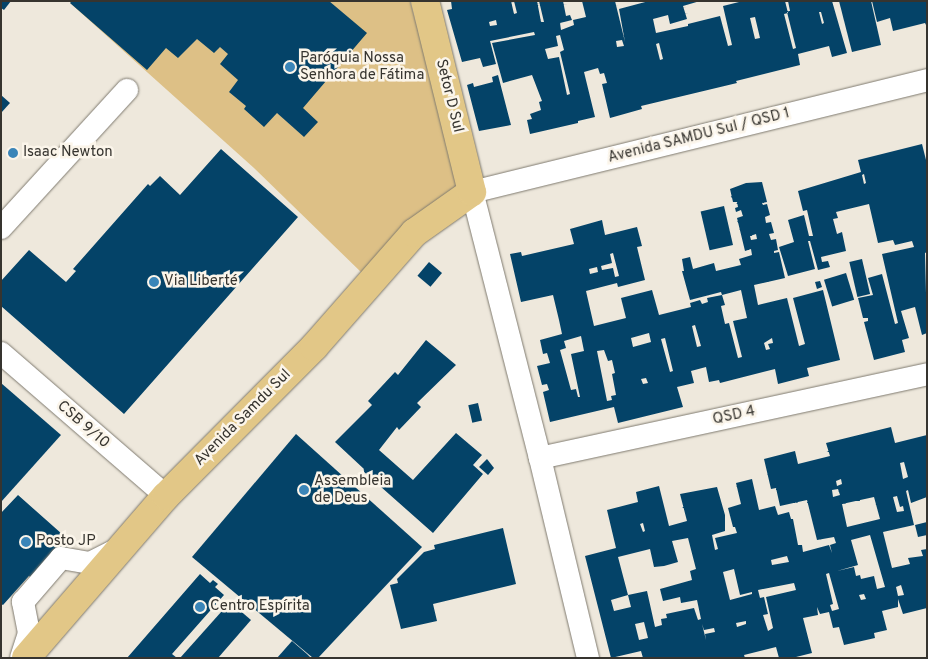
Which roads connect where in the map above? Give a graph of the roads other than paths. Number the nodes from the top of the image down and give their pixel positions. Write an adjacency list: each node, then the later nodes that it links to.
1 (424, 3): 4 (main road, Setor D Sul)
2 (927, 80): 4 (street, Avenida SAMDU Sul / QSD 1)
3 (127, 90): 5 (street)
4 (472, 192): 8 (street); 9 (main road, Avenida Samdu Sul)
5 (1, 228)
6 (1, 353): 9 (street, CSB 9/10)
7 (927, 374): 8 (street, QSD 4)
8 (540, 458): 13 (street)
9 (166, 496): 10 (main road, Avenida Samdu Sul)
10 (124, 546): 11 (street); 12 (main road, Avenida Samdu Sul)
11 (21, 658)
12 (26, 658)
13 (588, 658)

